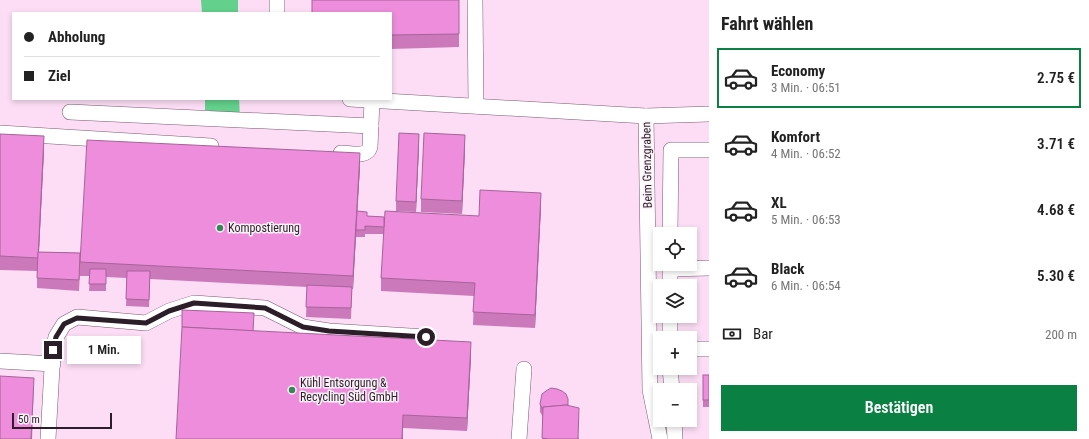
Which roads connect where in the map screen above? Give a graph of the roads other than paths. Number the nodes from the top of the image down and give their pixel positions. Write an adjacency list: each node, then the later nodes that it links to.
1 (278, 0): 3 (street)
2 (475, 0): 6 (street)
3 (277, 12)
4 (361, 100): 5 (street, Beim Grenzgraben)
5 (372, 101): 6 (street, Beim Grenzgraben); 10 (street)
6 (476, 106): 9 (street, Beim Grenzgraben)
7 (70, 112): 10 (street)
8 (709, 114): 9 (street)
9 (646, 116): 27 (street, Beim Grenzgraben)
10 (371, 126): 14 (street)
11 (0, 133): 12 (street)
12 (227, 147)
13 (709, 150): 15 (street)
14 (330, 152)
15 (670, 227)
16 (697, 267): 17 (street)
17 (709, 268)
18 (426, 337): 22 (street)
19 (697, 349): 20 (street)
20 (709, 349)
21 (0, 362): 22 (street)
22 (53, 364): 25 (street)
23 (524, 369): 26 (street)
24 (674, 427): 28 (street)
25 (48, 439)
26 (519, 439)
27 (660, 439)
28 (675, 439)

